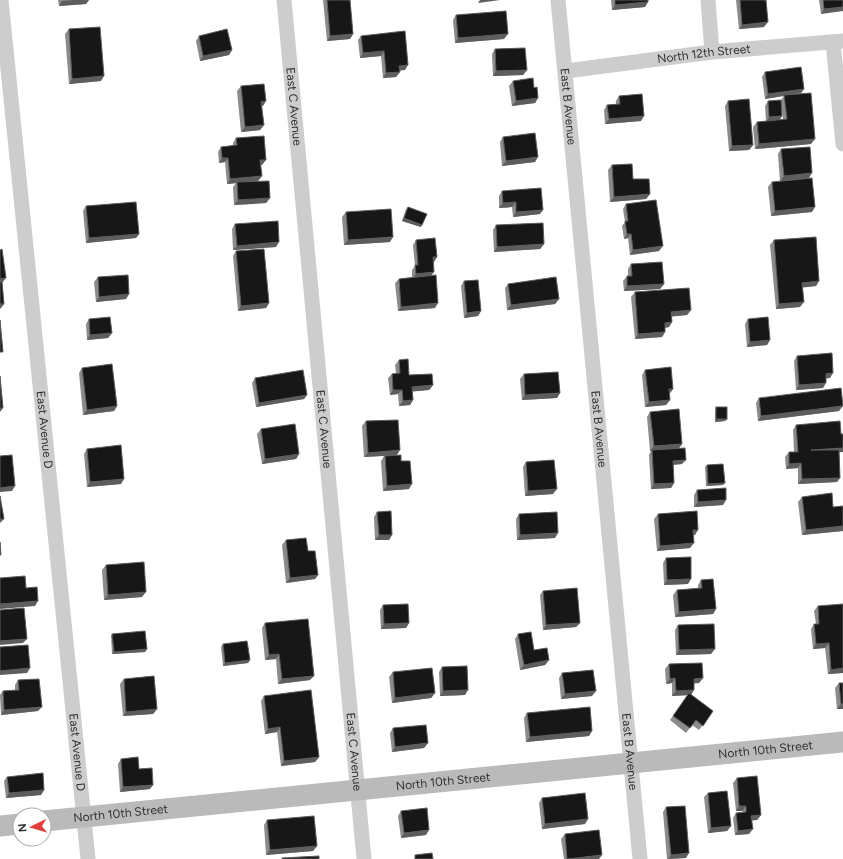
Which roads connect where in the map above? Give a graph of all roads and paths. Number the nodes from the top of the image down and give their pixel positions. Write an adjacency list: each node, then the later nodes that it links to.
1 (1, 0): 12 (street, East Avenue D)
2 (284, 0): 11 (street, East C Avenue)
3 (558, 0): 7 (street, East B Avenue)
4 (708, 0): 6 (street)
5 (838, 41): 6 (street, North 12th Street); 8 (street)
6 (712, 52): 7 (street, North 12th Street)
7 (566, 71): 10 (street, East B Avenue)
8 (843, 144)
9 (843, 742): 10 (street, North 10th Street)
10 (631, 764): 11 (street, North 10th Street); 18 (street, East B Avenue)
11 (356, 791): 12 (street, North 10th Street); 17 (street, East C Avenue)
12 (83, 817): 13 (street, North 10th Street); 16 (street, East Avenue D)
13 (52, 820)
14 (12, 825): 15 (street)
15 (0, 826)
16 (88, 859)
17 (364, 859)
18 (640, 859)

